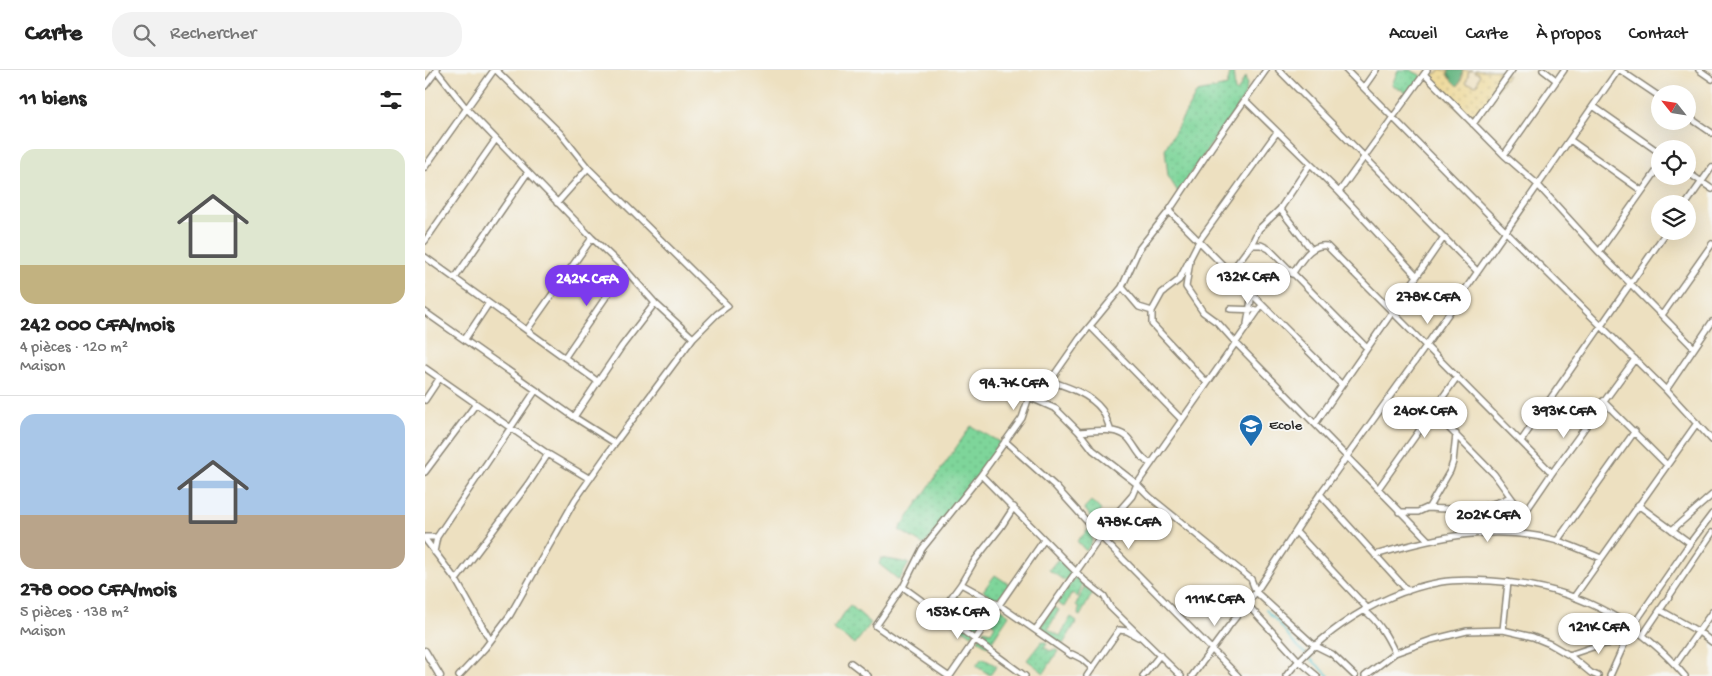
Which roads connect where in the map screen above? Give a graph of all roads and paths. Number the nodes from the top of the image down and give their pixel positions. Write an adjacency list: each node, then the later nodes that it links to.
1 (437, 70): 15 (street); 20 (street)
2 (495, 70): 20 (street); 34 (street)
3 (1267, 70): 18 (street)
4 (1279, 70): 30 (street)
5 (1345, 70): 16 (street)
6 (1376, 70): 16 (street)
7 (1512, 70): 23 (street)
8 (1543, 70): 14 (street)
9 (1563, 70): 14 (street)
10 (1619, 70): 17 (street); 19 (street)
11 (1699, 70): 13 (street)
12 (1426, 72): 21 (street); 23 (street)
13 (1712, 79)
14 (1556, 80): 29 (street)
15 (425, 86)
16 (1364, 87): 21 (street)
17 (1651, 91)
18 (1245, 100): 24 (street); 46 (street)
19 (1593, 106): 27 (street); 28 (street)
20 (466, 108): 26 (street); 32 (street)
21 (1393, 118): 30 (street); 47 (street)
22 (1696, 122): 25 (street)
23 (1473, 124): 29 (street)
24 (1277, 132): 31 (street); 52 (street)
25 (1712, 133)
26 (496, 139): 35 (street); 51 (street)
27 (1570, 140): 39 (street); 41 (street)
28 (1651, 147)
29 (1504, 155): 39 (street)
30 (1365, 158): 42 (street); 48 (street)
31 (1310, 164): 42 (street); 45 (street)
32 (425, 166)
33 (1712, 167): 38 (street)
34 (588, 168): 44 (street); 83 (street)
35 (528, 172): 44 (street); 64 (street)
36 (1651, 178): 41 (street)
37 (1696, 178): 38 (street)
38 (1701, 182): 40 (street); 43 (street)
39 (1537, 184): 47 (street); 56 (street)
40 (1712, 189)
41 (1642, 191): 56 (street)
42 (1339, 192): 63 (street)
43 (1692, 195)
44 (557, 203): 49 (street)
45 (1280, 209): 54 (street); 55 (street)
46 (1169, 211): 52 (street); 66 (street)
47 (1505, 231): 60 (street); 80 (street)
48 (1444, 236): 60 (street); 63 (street)
49 (592, 238): 59 (street); 82 (street)
50 (1661, 240): 65 (street)
51 (425, 241)
52 (1199, 241): 58 (street); 61 (street)
53 (1712, 244): 76 (street)
54 (1251, 245): 61 (street); 62 (street)
55 (1311, 249): 62 (street); 74 (street)
56 (1599, 252): 65 (street)
57 (425, 257): 64 (street)
58 (1190, 261): 73 (street); 85 (street)
59 (625, 269): 69 (street); 89 (street)
60 (1477, 271): 86 (street)
61 (1230, 273): 70 (street)
62 (1292, 274): 87 (street)
63 (1417, 276): 74 (street)
64 (455, 278): 68 (street)
65 (1631, 284): 76 (street); 80 (street)
66 (1122, 287): 73 (street); 79 (street)
67 (1251, 300): 72 (street)
68 (489, 303): 82 (street); 84 (street)
69 (655, 303): 83 (street); 94 (street)
70 (1260, 307): 72 (street); 81 (street); 97 (street)
71 (1230, 309): 72 (street)
72 (1250, 310): 81 (street)
73 (1152, 311): 96 (street)
74 (1393, 312): 86 (street); 87 (street)
75 (427, 313): 77 (street); 84 (street)
76 (1662, 316): 88 (street)
77 (425, 320)
78 (1711, 324): 88 (street)
79 (1090, 326): 95 (street); 106 (street)
80 (1601, 326): 90 (street); 116 (street)
81 (1247, 327): 85 (street)
82 (527, 330): 89 (street)
83 (693, 338): 117 (street)
84 (465, 339): 98 (street)
85 (1236, 343): 96 (street); 108 (street)
86 (1426, 346): 92 (street); 119 (street)
87 (1367, 348): 97 (street)
88 (1694, 348): 99 (street)
89 (565, 357): 94 (street)
90 (1635, 359): 99 (street); 102 (street)
91 (425, 368): 93 (street)
92 (1457, 377): 104 (street); 116 (street)
93 (439, 379): 101 (street); 103 (street)
94 (597, 381): 105 (street)
95 (1050, 381): 100 (street); 110 (street)
96 (1207, 383): 106 (street)
97 (1342, 385): 108 (street)
98 (536, 390): 105 (street); 109 (street)
99 (1665, 390): 107 (street)
100 (1029, 396): 112 (street); 115 (street)
101 (425, 400)
102 (1603, 401): 111 (street); 123 (street)
103 (476, 404): 109 (street); 122 (street)
104 (1432, 411): 113 (street); 127 (street)
105 (574, 417): 117 (street)
106 (1181, 419): 120 (street)
107 (1697, 423): 114 (street); 121 (street)
108 (1315, 424): 119 (street)
109 (511, 428): 118 (street); 141 (street)
110 (1111, 431): 112 (street); 120 (street)
111 (1635, 431): 121 (street); 146 (street)
112 (1079, 432): 126 (street)
113 (1456, 434): 130 (street); 133 (street)
114 (1712, 440)
115 (1005, 441): 124 (street); 142 (street)
116 (1521, 441): 123 (street)
117 (615, 443): 125 (street)
118 (548, 454): 125 (street); 152 (street)
119 (1346, 457): 127 (street); 128 (street)
120 (1151, 464): 126 (street)
121 (1667, 465): 131 (street)
122 (425, 472)
123 (1552, 473): 136 (street)
124 (981, 475): 132 (street); 155 (street)
125 (589, 479): 170 (street)
126 (1137, 484): 142 (street); 157 (street)
127 (1378, 489): 134 (street)
128 (1320, 494): 138 (street); 149 (street)
129 (1712, 495): 137 (street)
130 (1511, 497): 133 (street); 136 (street)
131 (1638, 505): 137 (street); 150 (street)
132 (1014, 507): 144 (street); 154 (street)
133 (1427, 508): 134 (street)
134 (1399, 512): 145 (street)
135 (1712, 514): 147 (street)
136 (1524, 515): 139 (street)
137 (1672, 530): 147 (street)
138 (1296, 532): 157 (street); 161 (street)
139 (1511, 533): 145 (street); 146 (street)
140 (1712, 533): 162 (street)
141 (437, 537): 143 (street); 148 (street)
142 (1101, 537): 151 (street); 177 (street)
143 (425, 538): 148 (street)
144 (1044, 540): 151 (street); 160 (street)
145 (1428, 540): 149 (street)
146 (1557, 541): 150 (street)
147 (1690, 543): 165 (street)
148 (434, 552): 152 (street)
149 (1375, 555): 156 (street)
150 (1601, 558): 158 (street)
151 (1076, 571): 166 (street); 173 (street)
152 (455, 580): 170 (street)
153 (1509, 582): 156 (street); 158 (street); 167 (street)
154 (961, 584): 160 (street); 164 (street)
155 (903, 587): 164 (street); 188 (street)
156 (1408, 591): 161 (street)
157 (1256, 592): 159 (street); 175 (street)
158 (1574, 597): 165 (street)
159 (1246, 603): 177 (street); 181 (street)
160 (999, 605): 166 (street); 171 (street)
161 (1366, 610): 175 (street); 178 (street)
162 (1660, 610): 168 (street); 169 (street)
163 (1712, 612): 168 (street)
164 (939, 614): 171 (street)
165 (1632, 627): 169 (street); 172 (street)
166 (1036, 630): 184 (street)
167 (1503, 630): 178 (street); 180 (street)
168 (1699, 632): 174 (street); 183 (street)
169 (1643, 635): 183 (street)
170 (491, 640): 186 (street)
171 (975, 640): 188 (street); 189 (street)
172 (1626, 641): 180 (street); 200 (street)
173 (1147, 642): 179 (street); 184 (street)
174 (1712, 642)
175 (1314, 645): 181 (street); 197 (street)
176 (425, 650): 185 (street)
177 (1212, 650): 193 (street); 194 (street)
178 (1395, 653): 198 (street)
179 (1160, 655): 191 (street); 192 (street)
180 (1569, 655): 199 (street)
181 (1299, 661): 195 (street); 196 (street)
182 (851, 663): 187 (street)
183 (1675, 665): 201 (street)
184 (1093, 668): 190 (street)
185 (439, 676)
186 (459, 676)
187 (868, 676)
188 (949, 676)
189 (1025, 676)
190 (1087, 676)
191 (1143, 676)
192 (1181, 676)
193 (1193, 676)
194 (1237, 676)
195 (1287, 676)
196 (1317, 676)
197 (1355, 676)
198 (1365, 676)
199 (1598, 676)
200 (1610, 676)
201 (1685, 676)

